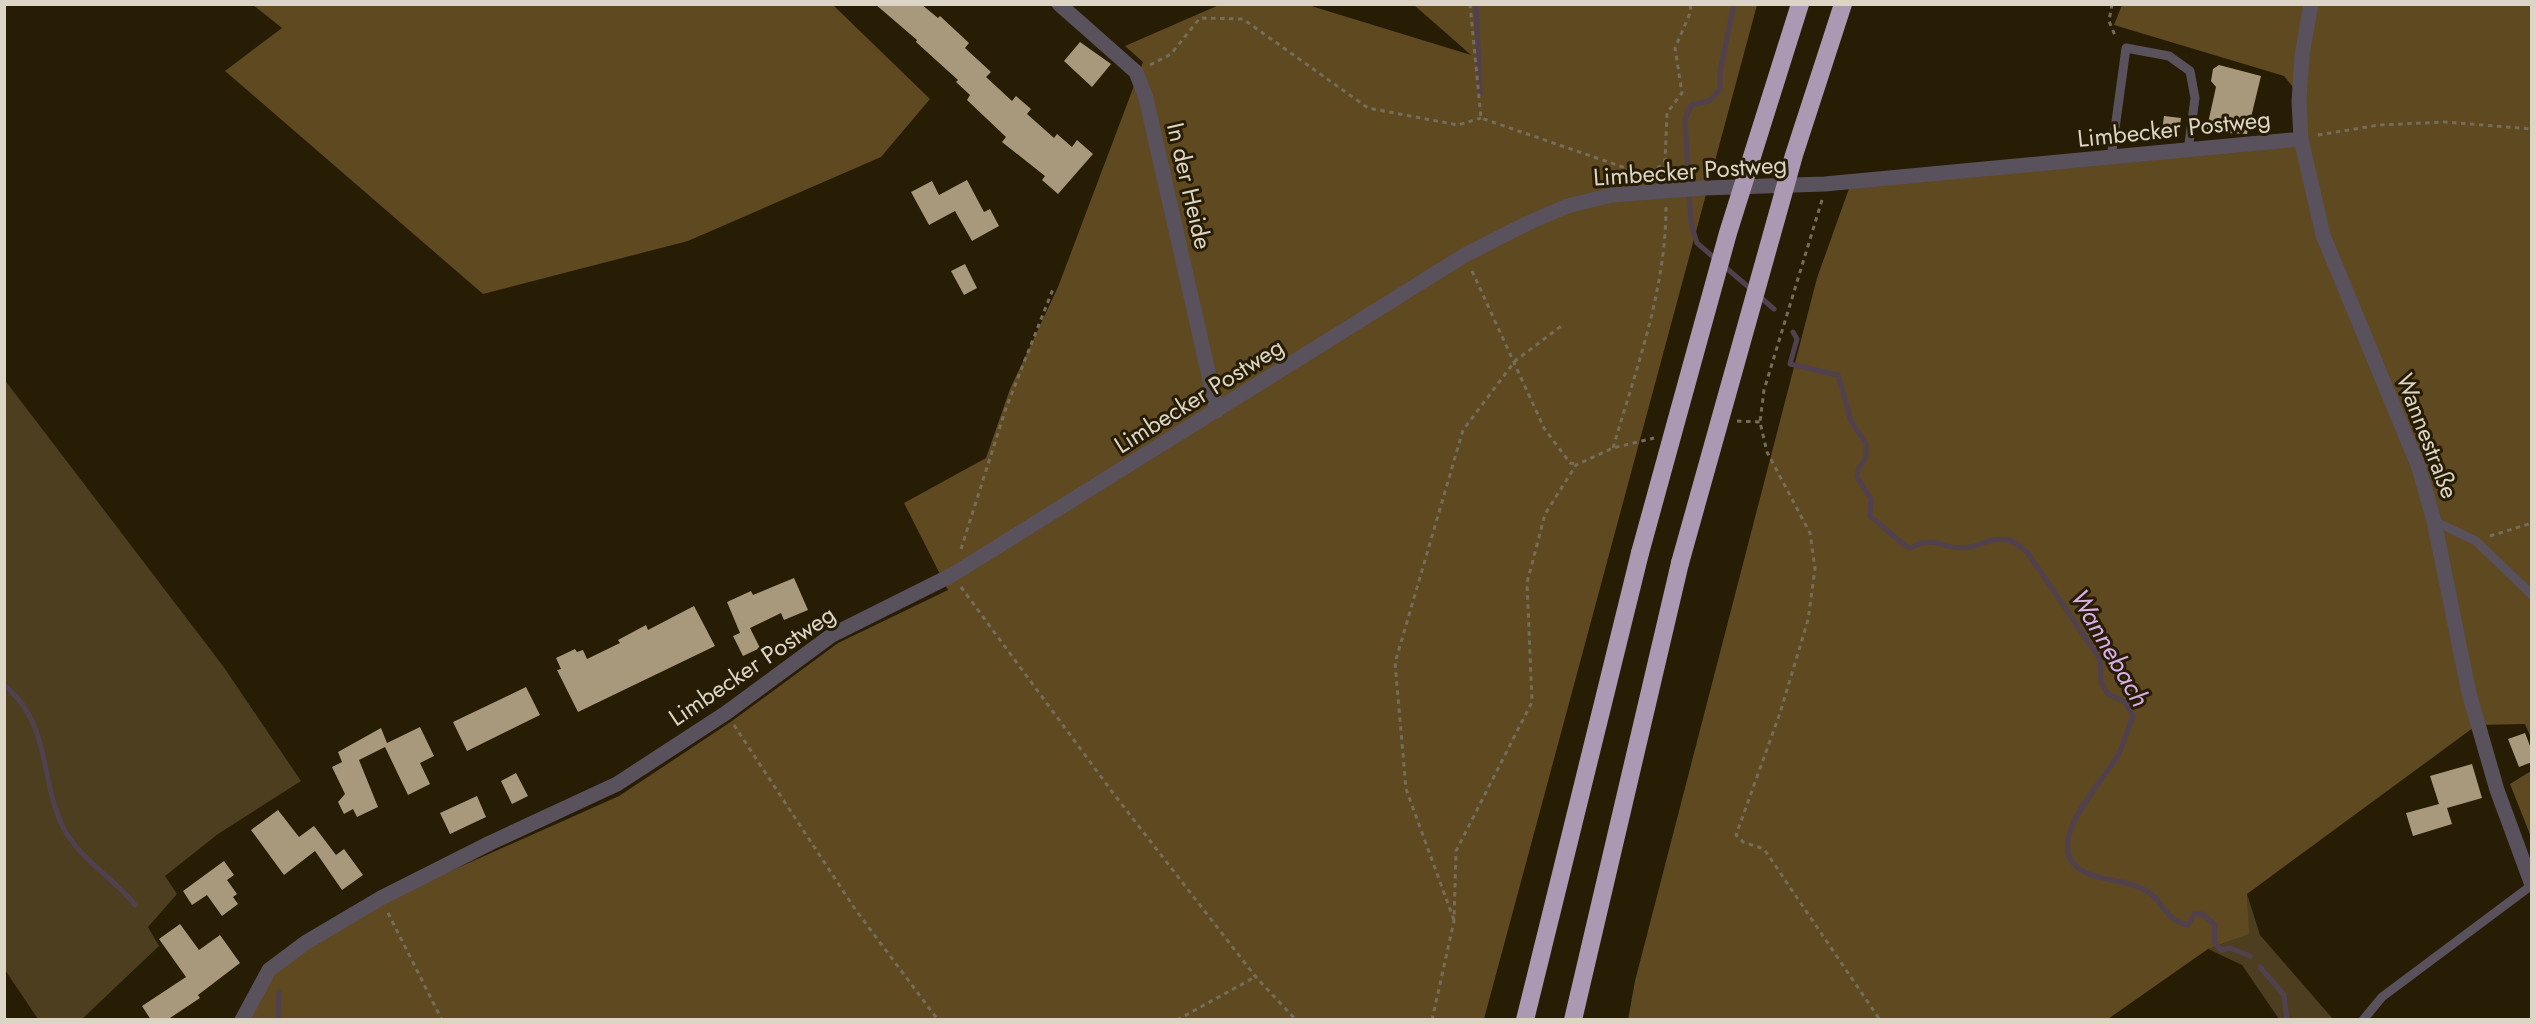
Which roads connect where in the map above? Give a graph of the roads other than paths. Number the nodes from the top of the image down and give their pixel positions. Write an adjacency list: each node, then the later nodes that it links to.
1 (1059, 4): 8 (street, In der Heide)
2 (1800, 4): 13 (highway, bridge)
3 (1843, 4): 14 (highway, bridge)
4 (2311, 4): 5 (street, Wannestraße)
5 (2301, 139): 6 (street, Limbecker Postweg); 9 (street, Wannestraße)
6 (2188, 151): 7 (street, Limbecker Postweg); 7 (lane)
7 (2111, 158): 8 (street, Limbecker Postweg)
8 (1217, 411): 12 (street, Limbecker Postweg)
9 (2434, 521): 10 (lane); 11 (street, Wannestraße)
10 (2532, 595)
11 (2532, 885): 15 (lane)
12 (242, 1020)
13 (1525, 1020)
14 (1573, 1020)
15 (2363, 1020)

